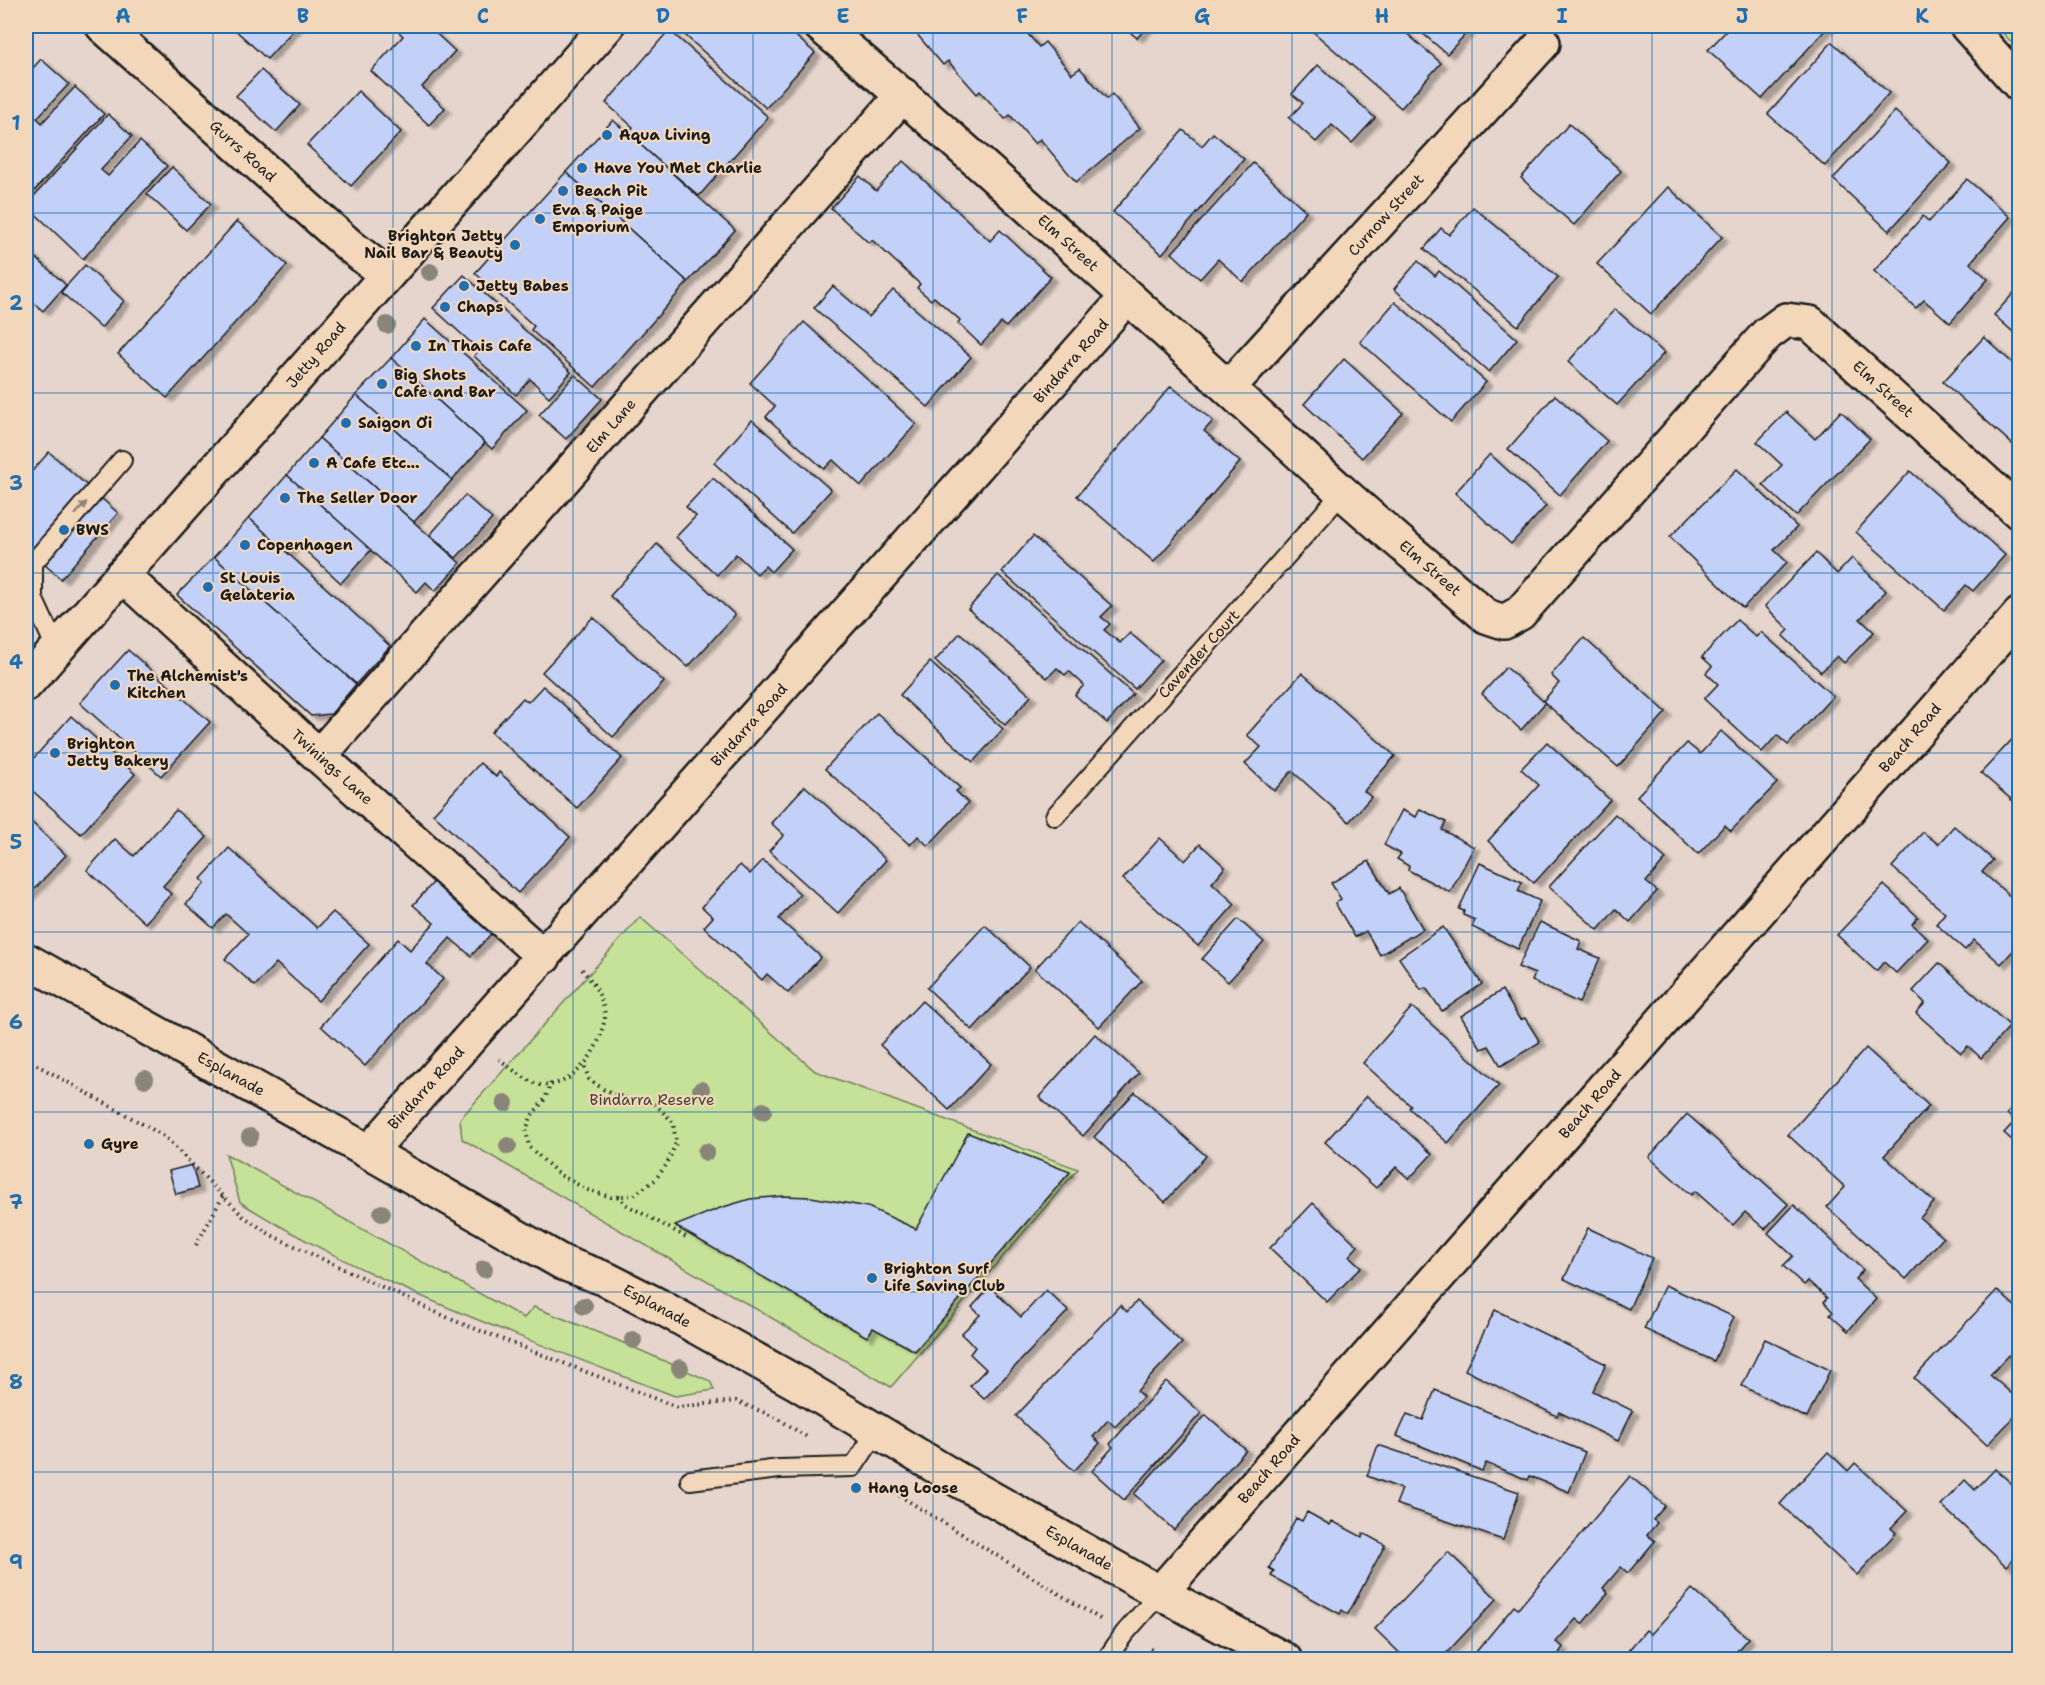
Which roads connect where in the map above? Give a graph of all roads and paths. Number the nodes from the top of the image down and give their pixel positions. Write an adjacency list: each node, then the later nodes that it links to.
1 (103, 26): 8 (street, Gurrs Road)
2 (607, 26): 8 (street, Jetty Road)
3 (821, 26): 7 (street, Elm Street)
4 (1967, 26): 6 (street)
5 (1542, 43): 10 (street, Curnow Street)
6 (2019, 85)
7 (903, 95): 9 (street, Elm Street); 18 (street, Elm Lane)
8 (386, 274): 14 (street, Jetty Road)
9 (1128, 297): 10 (street, Elm Street); 20 (street, Bindarra Road)
10 (1229, 387): 12 (street, Elm Street)
11 (122, 460): 16 (lane, one-way to 11)
12 (1343, 492): 13 (street, Elm Street); 19 (lane, Cavender Court)
13 (2019, 513)
14 (122, 575): 16 (street, Jetty Road); 18 (street, Twinings Lane)
15 (2019, 614): 35 (street, Beach Road)
16 (56, 648): 17 (street, Jetty Road)
17 (26, 684)
18 (319, 756): 20 (street, Twinings Lane)
19 (1055, 816)
20 (544, 957): 27 (street, Bindarra Road)
21 (26, 960): 27 (street, Esplanade)
22 (578, 964): 25 (path)
23 (496, 1057): 26 (path)
24 (26, 1059): 28 (path)
25 (584, 1065): 26 (path); 29 (path)
26 (551, 1083): 29 (path)
27 (369, 1152): 32 (street, Esplanade)
28 (223, 1196): 31 (path); 33 (path)
29 (618, 1196): 30 (path)
30 (686, 1237)
31 (196, 1245)
32 (877, 1431): 33 (lane); 35 (street, Esplanade)
33 (853, 1467): 34 (lane); 36 (path)
34 (690, 1480)
35 (1160, 1593): 36 (lane); 39 (street, Esplanade)
36 (1125, 1634): 37 (lane); 38 (path)
37 (1106, 1659)
38 (1167, 1659)
39 (1285, 1659)

